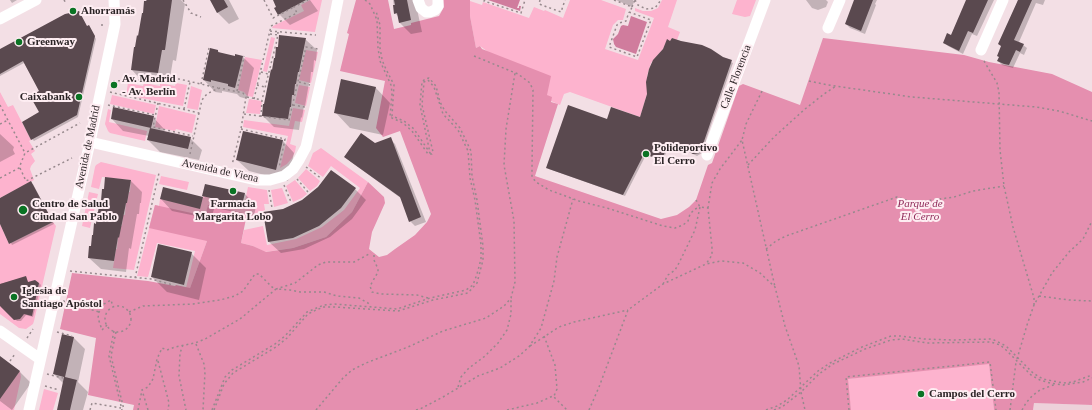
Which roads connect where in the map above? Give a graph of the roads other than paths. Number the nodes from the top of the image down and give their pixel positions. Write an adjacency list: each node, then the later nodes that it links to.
1 (36, 0): 9 (street)
2 (114, 0): 12 (street, Avenida de Madrid)
3 (338, 0): 12 (street, Avenida de Viena)
4 (418, 0): 5 (street)
5 (438, 0)
6 (765, 0): 13 (street, Calle Florencia)
7 (840, 0): 10 (street)
8 (1003, 0): 11 (street)
9 (0, 19)
10 (828, 28)
11 (983, 55)
12 (90, 142): 15 (street, Avenida de Madrid)
13 (707, 154)
14 (0, 331): 15 (street)
15 (40, 359): 16 (street, Avenida de Madrid)
16 (29, 410)

